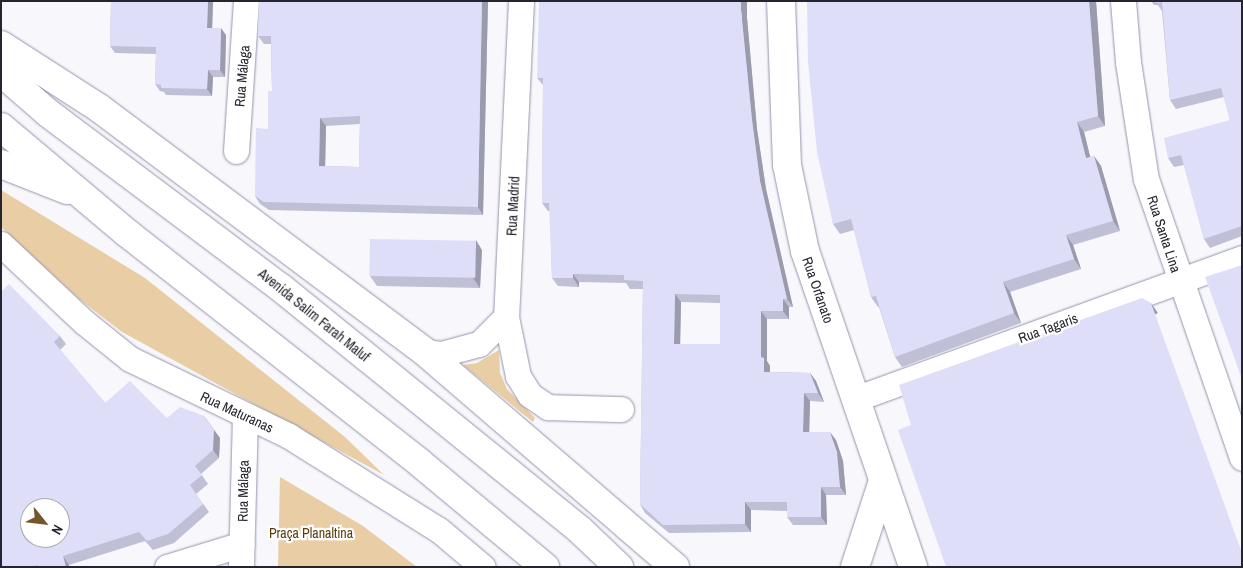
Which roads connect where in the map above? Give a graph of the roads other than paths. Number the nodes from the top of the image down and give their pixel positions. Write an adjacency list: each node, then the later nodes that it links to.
1 (246, 1): 8 (street, Rua Málaga)
2 (521, 1): 14 (street, Rua Madrid)
3 (781, 1): 16 (main road, Rua Orfanato)
4 (1123, 1): 13 (street, Rua Santa Lina)
5 (1, 45): 15 (main road)
6 (1, 72): 25 (main road, Avenida Salim Farah Maluf)
7 (1, 128): 10 (main road)
8 (236, 151)
9 (1, 164): 10 (main road)
10 (83, 196): 24 (main road)
11 (1, 244): 18 (street, Rua Maturanas)
12 (1242, 258): 13 (street, Rua Tagaris)
13 (1179, 279): 16 (street, Rua Tagaris); 19 (street, Rua Santa Lina)
14 (506, 317): 15 (street); 17 (street)
15 (424, 352): 26 (main road)
16 (855, 399): 20 (main road, Rua Orfanato)
17 (621, 409)
18 (245, 416): 21 (street, Rua Málaga); 23 (street, Rua Maturanas)
19 (1242, 458)
20 (883, 481): 27 (main road); 28 (main road, Rua Orfanato)
21 (241, 555): 22 (street)
22 (167, 567)
23 (483, 567)
24 (545, 567)
25 (619, 567)
26 (675, 567)
27 (855, 567)
28 (913, 567)

